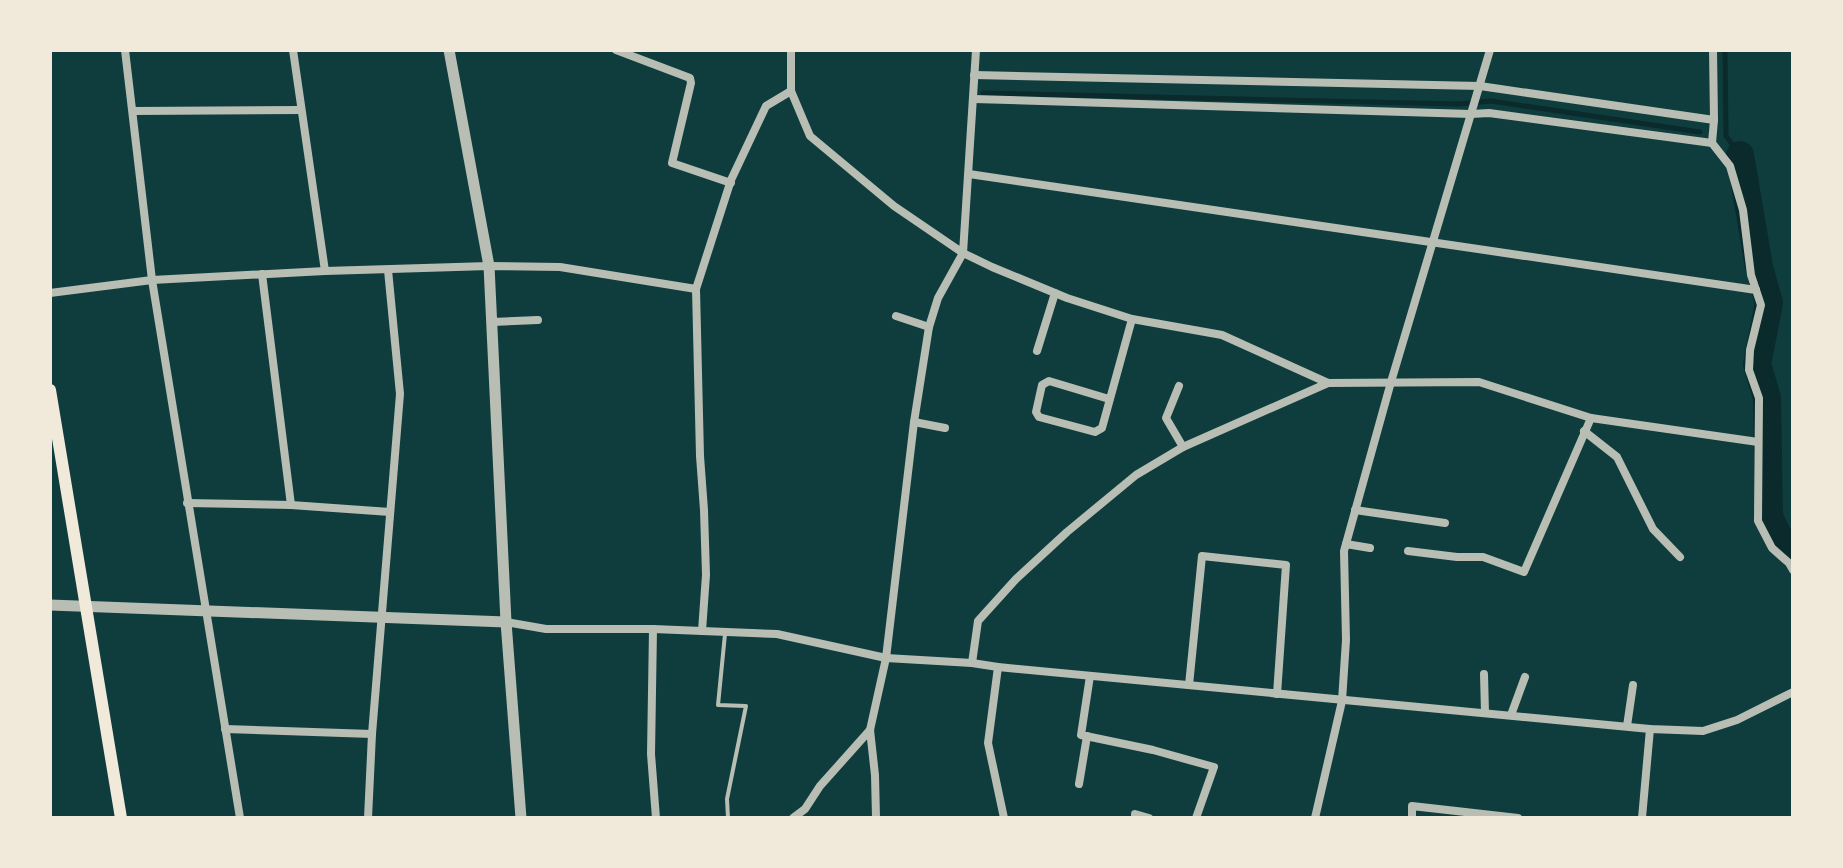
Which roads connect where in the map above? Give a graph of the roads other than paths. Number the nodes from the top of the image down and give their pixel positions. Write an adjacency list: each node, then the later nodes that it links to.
1 (125, 50): 16 (street)
2 (293, 50): 15 (street)
3 (449, 50): 10 (street)
4 (456, 50): 10 (street)
5 (616, 50): 21 (street)
6 (791, 50): 13 (street)
7 (976, 50): 11 (street)
8 (1490, 50): 12 (street)
9 (1713, 50): 18 (street)
10 (453, 70): 24 (street)
11 (974, 75): 12 (street); 14 (street)
12 (1479, 89): 17 (street); 18 (street)
13 (791, 91): 21 (street); 23 (street)
14 (974, 99): 17 (street); 20 (street)
15 (301, 110): 16 (street); 26 (street)
16 (133, 111): 28 (street)
17 (1471, 113): 19 (street); 22 (street)
18 (1714, 120): 19 (street)
19 (1712, 143): 30 (street)
20 (969, 174): 22 (street); 23 (street)
21 (731, 183): 29 (street)
22 (1433, 243): 30 (street); 39 (street)
23 (963, 253): 32 (street); 37 (street)
24 (489, 266): 25 (street); 29 (street); 36 (street)
25 (388, 270): 26 (street); 53 (street)
26 (325, 271): 27 (street)
27 (262, 274): 28 (street); 51 (street)
28 (152, 280): 31 (street); 50 (street)
29 (696, 289): 66 (street)
30 (1756, 290): 48 (street)
31 (50, 293)
32 (1055, 293): 34 (street); 38 (street)
33 (896, 316): 37 (street)
34 (1132, 319): 40 (street); 43 (street)
35 (538, 320): 36 (street)
36 (492, 322): 64 (street)
37 (929, 327): 45 (street)
38 (1037, 351)
39 (1391, 382): 40 (street); 44 (street); 52 (street)
40 (1328, 383): 49 (street)
41 (1179, 386): 49 (street)
42 (50, 390): 61 (main road)
43 (1109, 399): 43 (street)
44 (1591, 418): 47 (street); 48 (street)
45 (914, 422): 46 (street); 68 (street)
46 (945, 428)
47 (1584, 431): 57 (street); 58 (street)
48 (1758, 442): 59 (street)
49 (1183, 447): 69 (street)
50 (187, 503): 51 (street); 62 (street)
51 (291, 505): 53 (street)
52 (1355, 510): 54 (street); 55 (street)
53 (390, 512): 63 (street)
54 (1445, 523)
55 (1346, 544): 56 (street); 78 (street)
56 (1370, 548)
57 (1408, 551)
58 (1680, 557)
59 (1793, 570)
60 (50, 605): 61 (street)
61 (86, 605): 62 (street); 88 (main road)
62 (205, 610): 63 (street); 82 (street)
63 (382, 617): 64 (street); 85 (street)
64 (506, 622): 65 (street); 91 (street)
65 (653, 629): 66 (street); 92 (street)
66 (702, 631): 67 (street)
67 (725, 632): 68 (street); 93 (lane)
68 (886, 658): 69 (street); 84 (street)
69 (972, 663): 70 (street)
70 (998, 667): 72 (street); 96 (street)
71 (1484, 674): 79 (street)
72 (1090, 676): 74 (street); 86 (street)
73 (1525, 677): 80 (street)
74 (1189, 685): 76 (street); 76 (street)
75 (1633, 685): 81 (street)
76 (1277, 694): 78 (street)
77 (1792, 696): 83 (street)
78 (1342, 701): 79 (street); 100 (street)
79 (1485, 713): 80 (street)
80 (1511, 715): 81 (street)
81 (1627, 726): 83 (street)
82 (225, 729): 85 (street); 89 (street)
83 (1650, 729): 103 (street)
84 (870, 730): 94 (street); 95 (street)
85 (372, 734): 90 (street)
86 (1087, 736): 87 (street); 99 (street)
87 (1079, 784)
88 (121, 818)
89 (240, 818)
90 (368, 818)
91 (521, 818)
92 (656, 818)
93 (728, 818)
94 (793, 818)
95 (876, 818)
96 (1004, 818)
97 (1135, 818): 98 (street)
98 (1149, 818)
99 (1196, 818)
100 (1315, 818)
101 (1412, 818): 102 (street)
102 (1517, 818)
103 (1642, 818)

